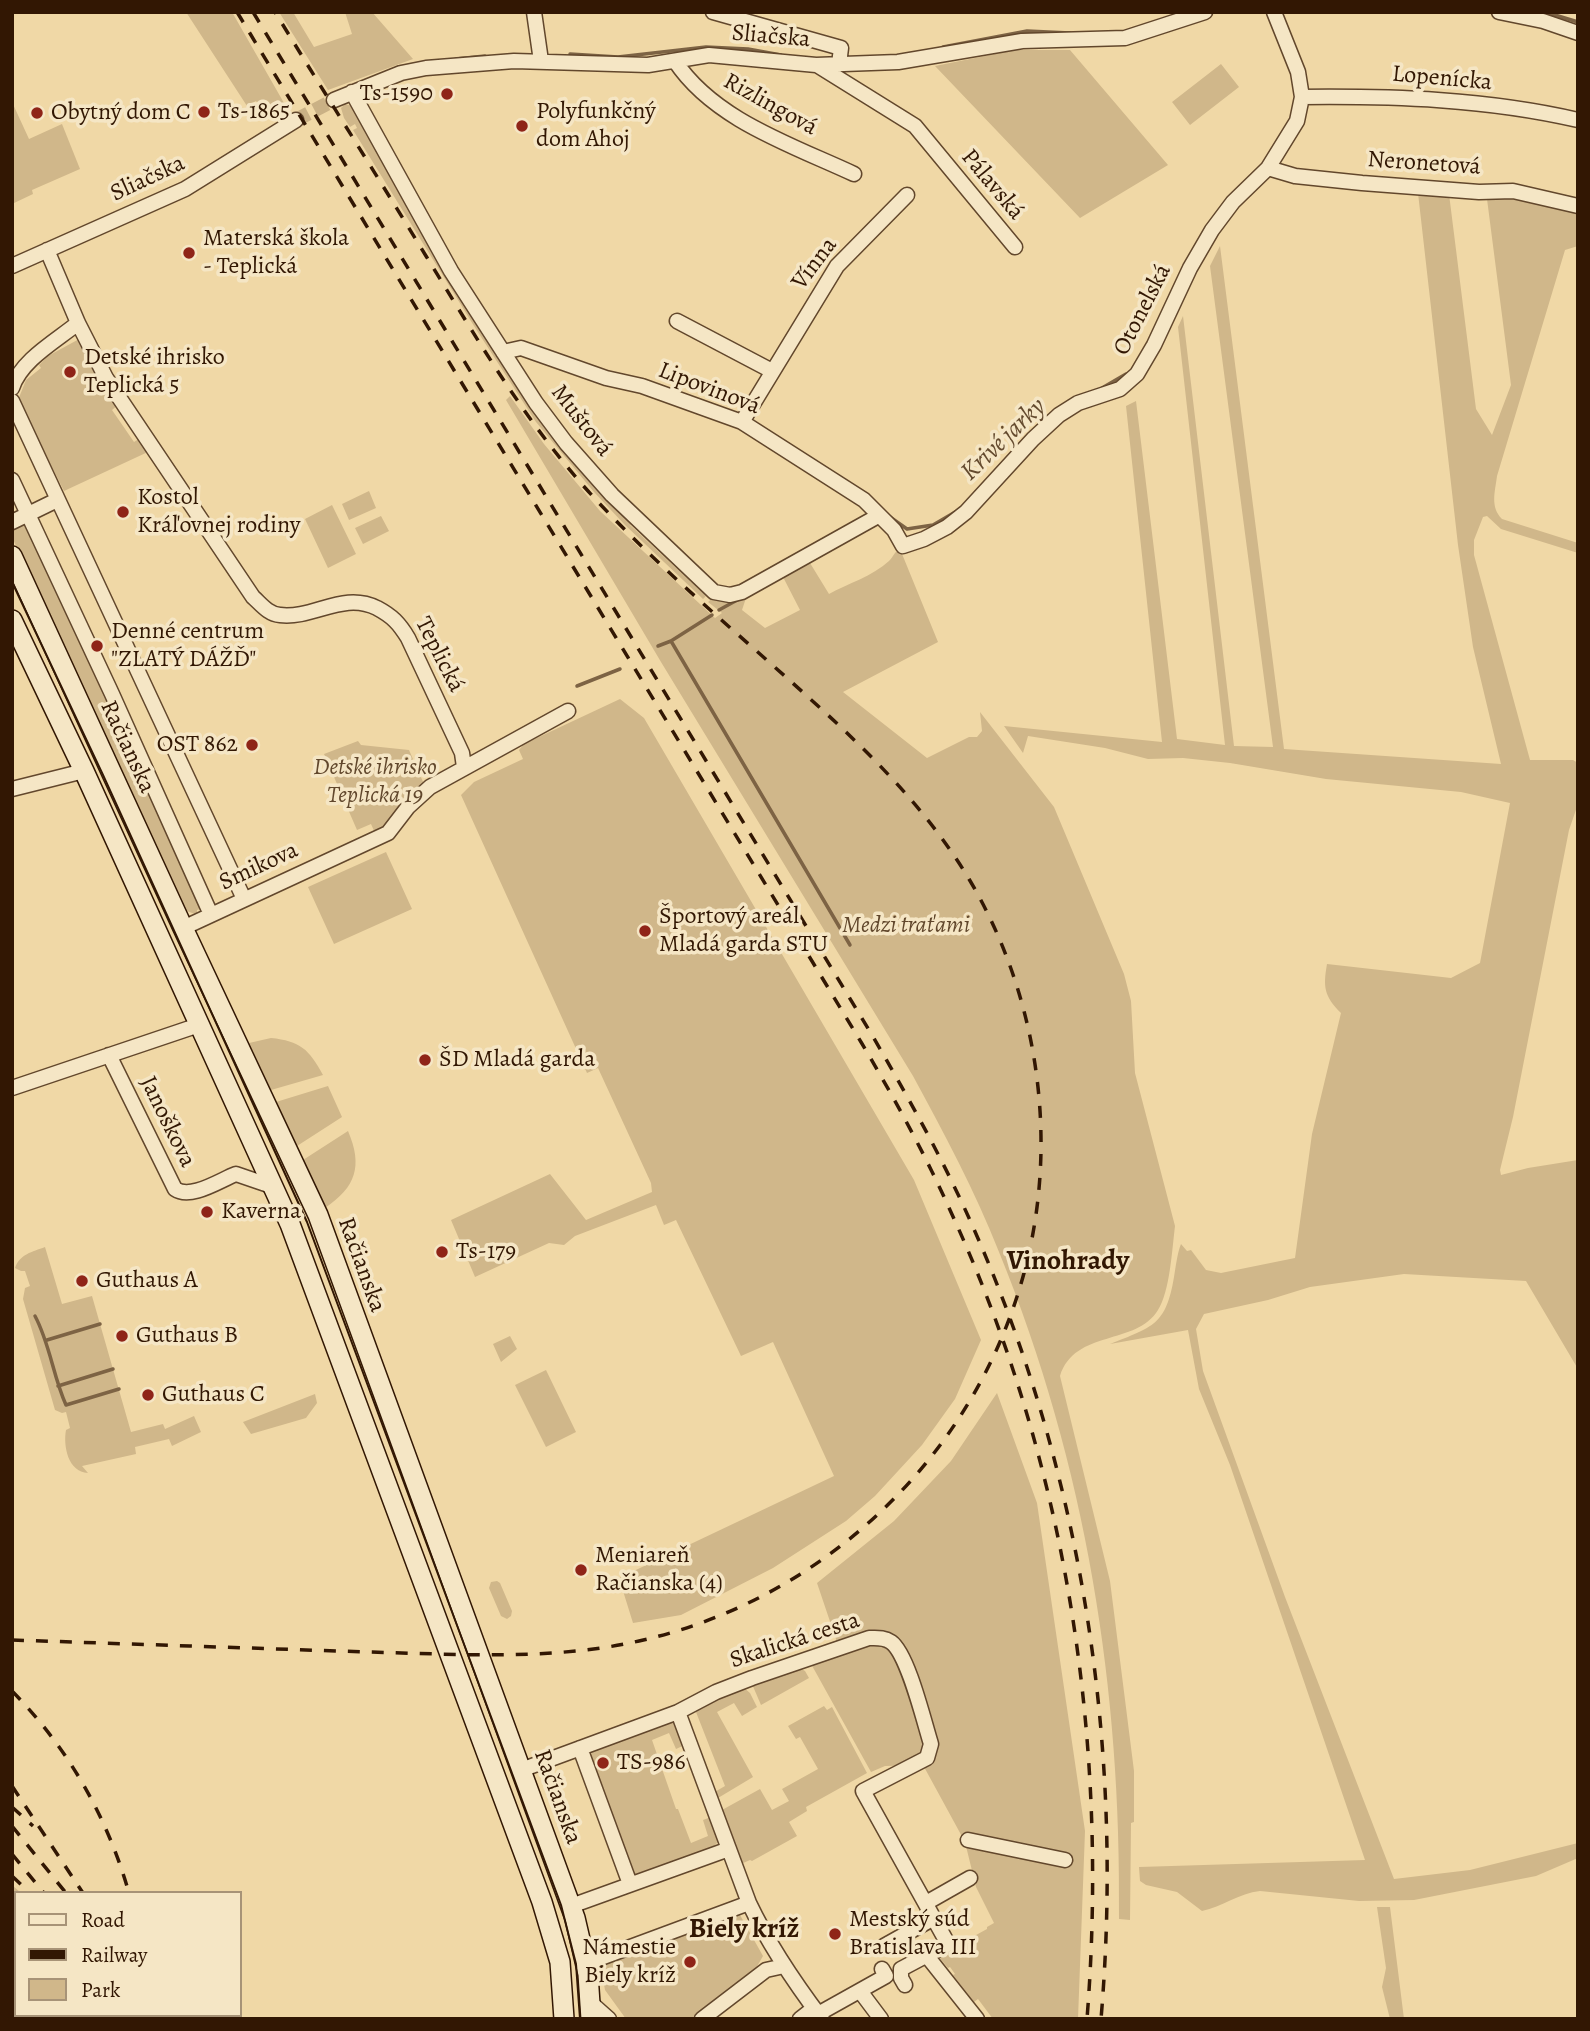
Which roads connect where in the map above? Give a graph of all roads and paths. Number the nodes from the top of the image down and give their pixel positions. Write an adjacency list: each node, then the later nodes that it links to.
1 (534, 12): 7 (street)
2 (713, 12): 9 (street)
3 (1205, 12): 9 (street, Sliačska)
4 (1274, 12): 12 (street, Otonelská)
5 (1499, 12): 6 (street)
6 (1578, 33)
7 (541, 61): 8 (street, Sliačska); 11 (street, Sliačska)
8 (675, 61): 10 (street, Sliačska); 17 (street, Rizlingová)
9 (839, 64): 10 (street, Sliačska)
10 (816, 65): 20 (street, Pálavská)
11 (352, 92): 13 (street, Sliačska); 25 (street, Muštová)
12 (1302, 97): 15 (street, Lopenícka); 16 (street, Otonelská)
13 (334, 100)
14 (296, 120): 21 (street, Sliačska)
15 (1578, 120)
16 (1268, 168): 19 (street, Neronetová); 35 (street, Otonelská)
17 (854, 174)
18 (907, 195): 26 (street, Vínna)
19 (1578, 206)
20 (1015, 247)
21 (47, 250): 22 (street, Sliačska); 24 (street, Teplická)
22 (12, 266)
23 (677, 321): 26 (street)
24 (78, 323): 27 (street); 39 (street, Teplická)
25 (503, 352): 29 (street, Lipovinová); 33 (street, Muštová)
26 (772, 371): 29 (street, Vínna)
27 (12, 388)
28 (12, 401): 42 (street)
29 (742, 422): 33 (street, Lipovinová)
30 (12, 480): 32 (street)
31 (52, 502): 32 (street)
32 (28, 514): 34 (street); 43 (street)
33 (878, 516): 35 (street, Lipovinová)
34 (12, 522)
35 (903, 546)
36 (12, 556): 44 (main road, Račianska)
37 (12, 620): 40 (main road, Račianska)
38 (568, 711): 39 (street, Smikova)
39 (464, 767): 42 (street, Smikova)
40 (83, 771): 41 (street); 45 (main road, Račianska)
41 (12, 789)
42 (244, 899): 44 (street, Smikova)
43 (208, 908)
44 (183, 928): 51 (main road, Račianska)
45 (199, 1025): 46 (street, Janoškova); 48 (main road, Račianska)
46 (109, 1055): 47 (street, Janoškova); 48 (street, Janoškova)
47 (12, 1087)
48 (274, 1187): 70 (main road, Račianska)
49 (678, 1712): 50 (street, Skalická cesta); 53 (street); 58 (street, Skalická cesta)
50 (580, 1748): 51 (street, Skalická cesta); 56 (street)
51 (521, 1770): 59 (main road, Račianska)
52 (968, 1840): 54 (street)
53 (729, 1849): 56 (street); 57 (street)
54 (1065, 1860)
55 (970, 1878): 58 (street)
56 (629, 1884): 59 (street)
57 (749, 1903): 63 (street); 64 (street)
58 (926, 1903): 60 (street)
59 (571, 1906): 63 (main road, Račianska)
60 (934, 1918): 61 (street); 62 (street)
61 (884, 1946)
62 (927, 1955): 66 (street); 75 (street)
63 (586, 1961): 68 (main road, Račianska)
64 (784, 1966): 69 (street); 72 (street)
65 (883, 1969): 67 (street)
66 (905, 1985)
67 (860, 1991): 69 (street); 74 (street)
68 (591, 2011): 71 (street)
69 (818, 2013): 73 (street)
70 (564, 2019)
71 (609, 2019)
72 (702, 2019)
73 (800, 2019)
74 (881, 2019)
75 (977, 2019)

